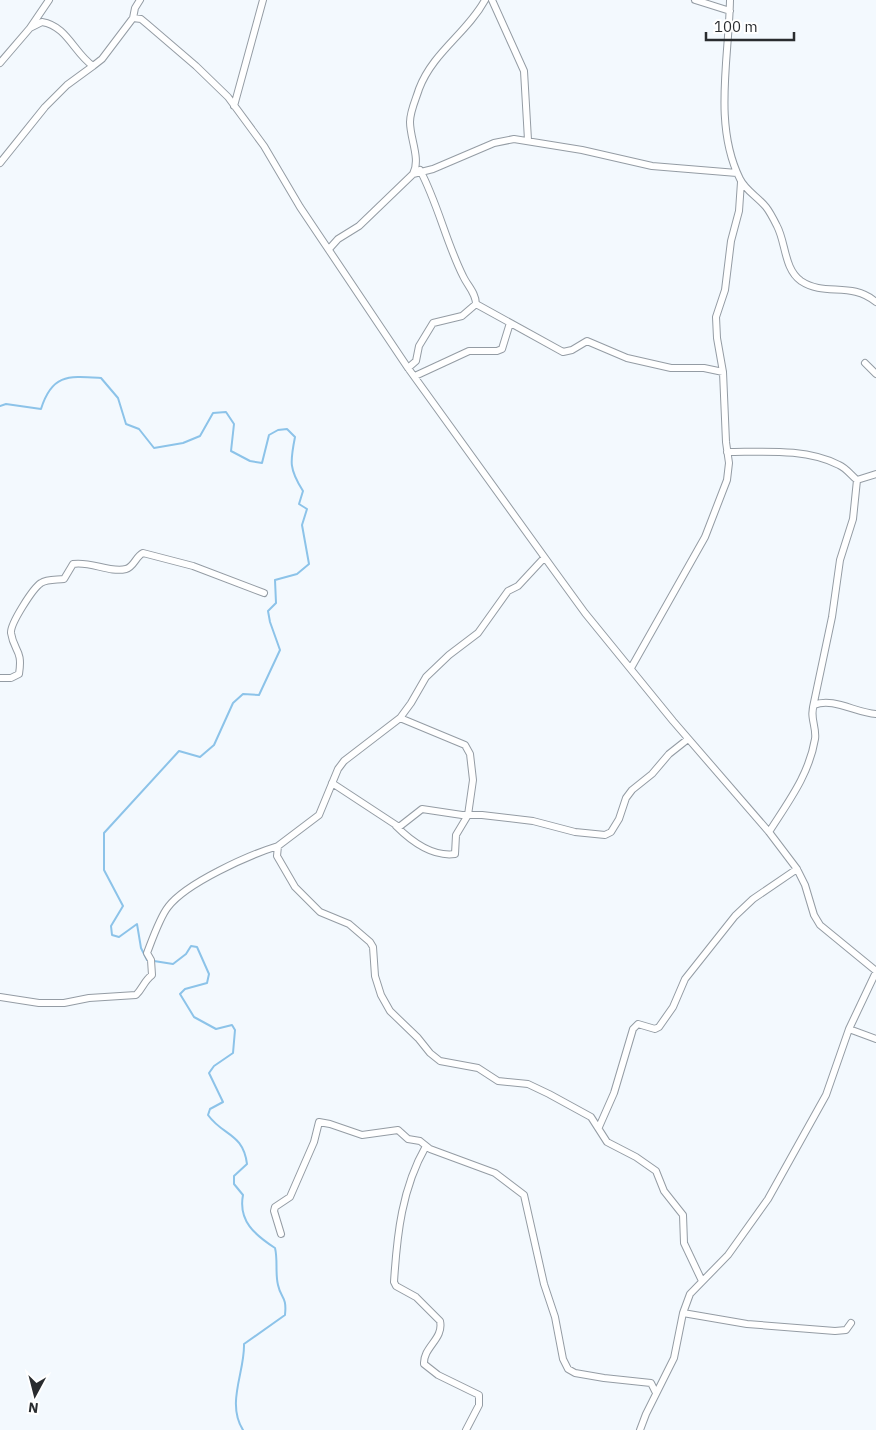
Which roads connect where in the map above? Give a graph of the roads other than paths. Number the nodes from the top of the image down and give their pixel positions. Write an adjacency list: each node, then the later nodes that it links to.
1 (49, 0): 10 (street)
2 (140, 0): 9 (street)
3 (263, 0): 13 (street)
4 (485, 0): 16 (street)
5 (492, 0): 14 (street)
6 (695, 0): 8 (street)
7 (730, 0): 8 (street)
8 (730, 11): 18 (street)
9 (133, 18): 12 (street); 13 (street)
10 (30, 28): 11 (street); 12 (street)
11 (0, 63)
12 (93, 66): 15 (street)
13 (234, 106): 21 (street)
14 (528, 140): 17 (street); 18 (street)
15 (0, 163)
16 (417, 165): 17 (street); 19 (street)
17 (421, 173): 19 (street); 23 (street)
18 (737, 173): 20 (street)
19 (413, 174): 21 (street)
20 (741, 182): 22 (street); 27 (street)
21 (329, 249): 26 (street)
22 (876, 302)
23 (476, 304): 24 (street); 26 (street)
24 (510, 322): 27 (street); 29 (street)
25 (866, 363): 28 (street)
26 (408, 368): 29 (street)
27 (724, 372): 30 (street)
28 (876, 374)
29 (415, 376): 33 (street)
30 (728, 452): 32 (street); 35 (street)
31 (876, 474): 32 (street)
32 (857, 480): 37 (street)
33 (544, 558): 35 (street); 39 (street)
34 (264, 593): 36 (street)
35 (631, 668): 40 (street)
36 (0, 678)
37 (813, 706): 38 (street); 44 (street)
38 (876, 714)
39 (400, 718): 41 (street); 42 (street)
40 (688, 739): 42 (street); 44 (street)
41 (332, 783): 43 (street); 45 (street)
42 (468, 815): 43 (street); 43 (street)
43 (396, 826)
44 (769, 832): 46 (street)
45 (278, 846): 48 (street); 51 (street)
46 (797, 869): 47 (street); 51 (street)
47 (875, 973): 49 (street)
48 (0, 997)
49 (849, 1029): 50 (street); 54 (street)
50 (876, 1039)
51 (599, 1127): 54 (street)
52 (426, 1146): 53 (street); 57 (street); 58 (street)
53 (282, 1234)
54 (702, 1281): 55 (street)
55 (682, 1313): 56 (street); 57 (street)
56 (851, 1323)
57 (656, 1393): 59 (street)
58 (466, 1430)
59 (640, 1430)

